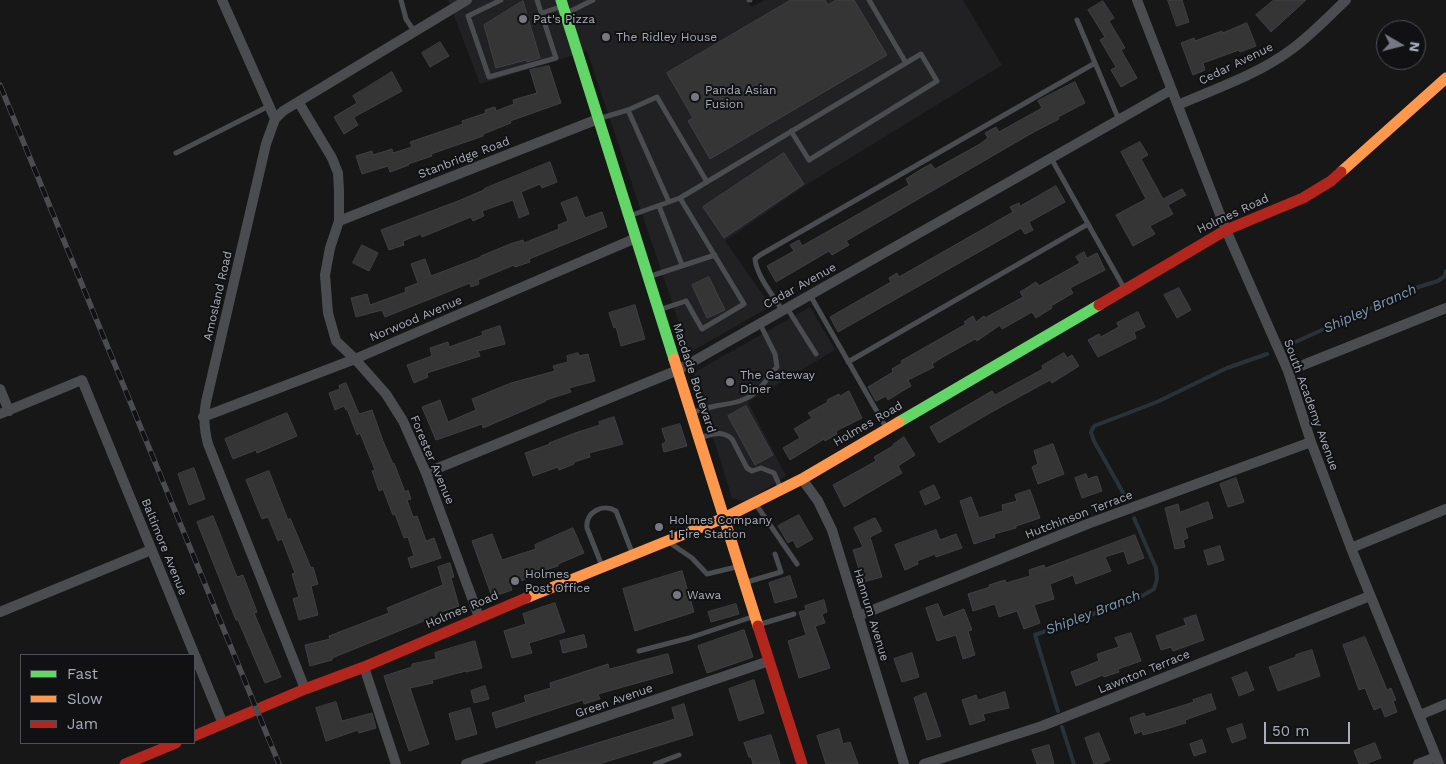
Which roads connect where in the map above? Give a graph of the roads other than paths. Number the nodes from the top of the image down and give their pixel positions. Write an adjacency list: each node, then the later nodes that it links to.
1 (222, 0): 23 (street)
2 (402, 0): 16 (lane)
3 (445, 0): 13 (street)
4 (467, 0): 13 (street)
5 (501, 0): 11 (lane)
6 (537, 0): 14 (lane)
7 (593, 0): 12 (lane)
8 (869, 0): 17 (lane)
9 (1137, 0): 20 (street, South Academy Avenue)
10 (1346, 0): 22 (street, Cedar Avenue)
11 (489, 3): 14 (lane)
12 (563, 7): 14 (lane); 26 (street, Macdade Boulevard)
13 (449, 11): 16 (street)
14 (542, 14)
15 (1077, 20): 18 (lane)
16 (414, 32): 21 (street)
17 (906, 63): 28 (lane); 28 (lane)
18 (1095, 63): 27 (lane); 46 (lane)
19 (1446, 78): 38 (street, Holmes Road)
20 (1171, 90): 22 (street, South Academy Avenue); 27 (street, Cedar Avenue)
21 (299, 103): 25 (street); 36 (street, Forester Avenue)
22 (1178, 105): 38 (street, South Academy Avenue)
23 (270, 106): 25 (street); 29 (lane)
24 (628, 110): 26 (lane); 31 (lane); 33 (lane)
25 (275, 119): 57 (street, Amosland Road)
26 (598, 119): 35 (street, Macdade Boulevard); 36 (street, Stanbridge Road)
27 (1119, 120): 30 (street, Cedar Avenue)
28 (791, 132): 31 (lane)
29 (176, 153)
30 (1051, 158): 37 (lane); 44 (street, Cedar Avenue)
31 (707, 182): 32 (lane)
32 (680, 198): 33 (lane); 40 (lane)
33 (670, 202): 34 (lane)
34 (659, 206): 35 (lane); 41 (lane)
35 (629, 216): 39 (street, Macdade Boulevard)
36 (339, 221): 50 (street, Forester Avenue)
37 (1088, 224): 43 (lane); 51 (lane)
38 (1226, 230): 43 (street, Holmes Road); 53 (street, South Academy Avenue)
39 (636, 238): 42 (street, Macdade Boulevard); 50 (street, Norwood Avenue)
40 (715, 255): 41 (lane); 47 (lane)
41 (682, 265): 42 (lane)
42 (648, 277): 47 (street, Macdade Boulevard)
43 (1125, 290): 58 (street, Holmes Road)
44 (809, 295): 46 (street, Cedar Avenue); 51 (lane)
45 (1446, 308): 53 (street)
46 (784, 309): 48 (street, Cedar Avenue); 49 (lane)
47 (658, 310): 52 (street, Macdade Boulevard)
48 (760, 323): 52 (street, Cedar Avenue); 56 (lane)
49 (816, 354)
50 (355, 359): 57 (street, Norwood Avenue); 61 (street, Forester Avenue)
51 (848, 362): 58 (lane)
52 (678, 370): 56 (street, Macdade Boulevard); 61 (street, Cedar Avenue)
53 (1288, 370): 60 (street, South Academy Avenue)
54 (0, 389): 55 (street)
55 (5, 413): 69 (street, Baltimore Avenue)
56 (691, 413): 59 (street, Macdade Boulevard)
57 (204, 417): 87 (street, Amosland Road)
58 (887, 429): 62 (street, Holmes Road)
59 (699, 437): 63 (lane); 66 (street, Macdade Boulevard)
60 (1311, 442): 68 (street, South Academy Avenue); 79 (street, Hutchinson Terrace)
61 (426, 473): 80 (street, Forester Avenue)
62 (802, 478): 63 (street, Holmes Road); 79 (street, Hannum Avenue)
63 (781, 489): 64 (street, Holmes Road)
64 (755, 503): 66 (street, Holmes Road); 72 (lane)
65 (1446, 509): 68 (street)
66 (724, 518): 67 (street, Holmes Road); 73 (street, Macdade Boulevard)
67 (668, 542): 71 (street, Holmes Road); 73 (lane)
68 (1352, 548): 76 (street, South Academy Avenue)
69 (152, 550): 77 (street); 83 (street, Baltimore Avenue)
70 (775, 554): 75 (lane)
71 (633, 555): 74 (street, Holmes Road); 74 (lane)
72 (796, 564)
73 (739, 566): 75 (street, Macdade Boulevard)
74 (603, 568): 80 (street, Holmes Road)
75 (744, 582): 81 (street, Macdade Boulevard)
76 (1370, 596): 89 (street, South Academy Avenue); 101 (street, Lawnton Terrace)
77 (0, 612)
78 (794, 614): 81 (lane)
79 (858, 616): 100 (street, Hannum Avenue)
80 (479, 617): 86 (street, Holmes Road)
81 (756, 620): 82 (lane); 85 (street, Macdade Boulevard)
82 (638, 651)
83 (194, 654)
84 (195, 657): 90 (street, Baltimore Avenue)
85 (769, 661): 97 (street, Green Avenue); 99 (street, Macdade Boulevard)
86 (364, 667): 87 (street, Holmes Road); 96 (street)
87 (305, 689): 90 (street, Holmes Road)
88 (1446, 704): 89 (street)
89 (1420, 715): 94 (street, South Academy Avenue)
90 (222, 724): 91 (street, Holmes Road)
91 (195, 736)
92 (174, 744): 95 (street)
93 (678, 755): 98 (lane)
94 (1438, 760): 102 (street)
95 (125, 764)
96 (396, 764)
97 (466, 764)
98 (655, 764)
99 (802, 764)
100 (904, 764)
101 (924, 764)
102 (1418, 764)

